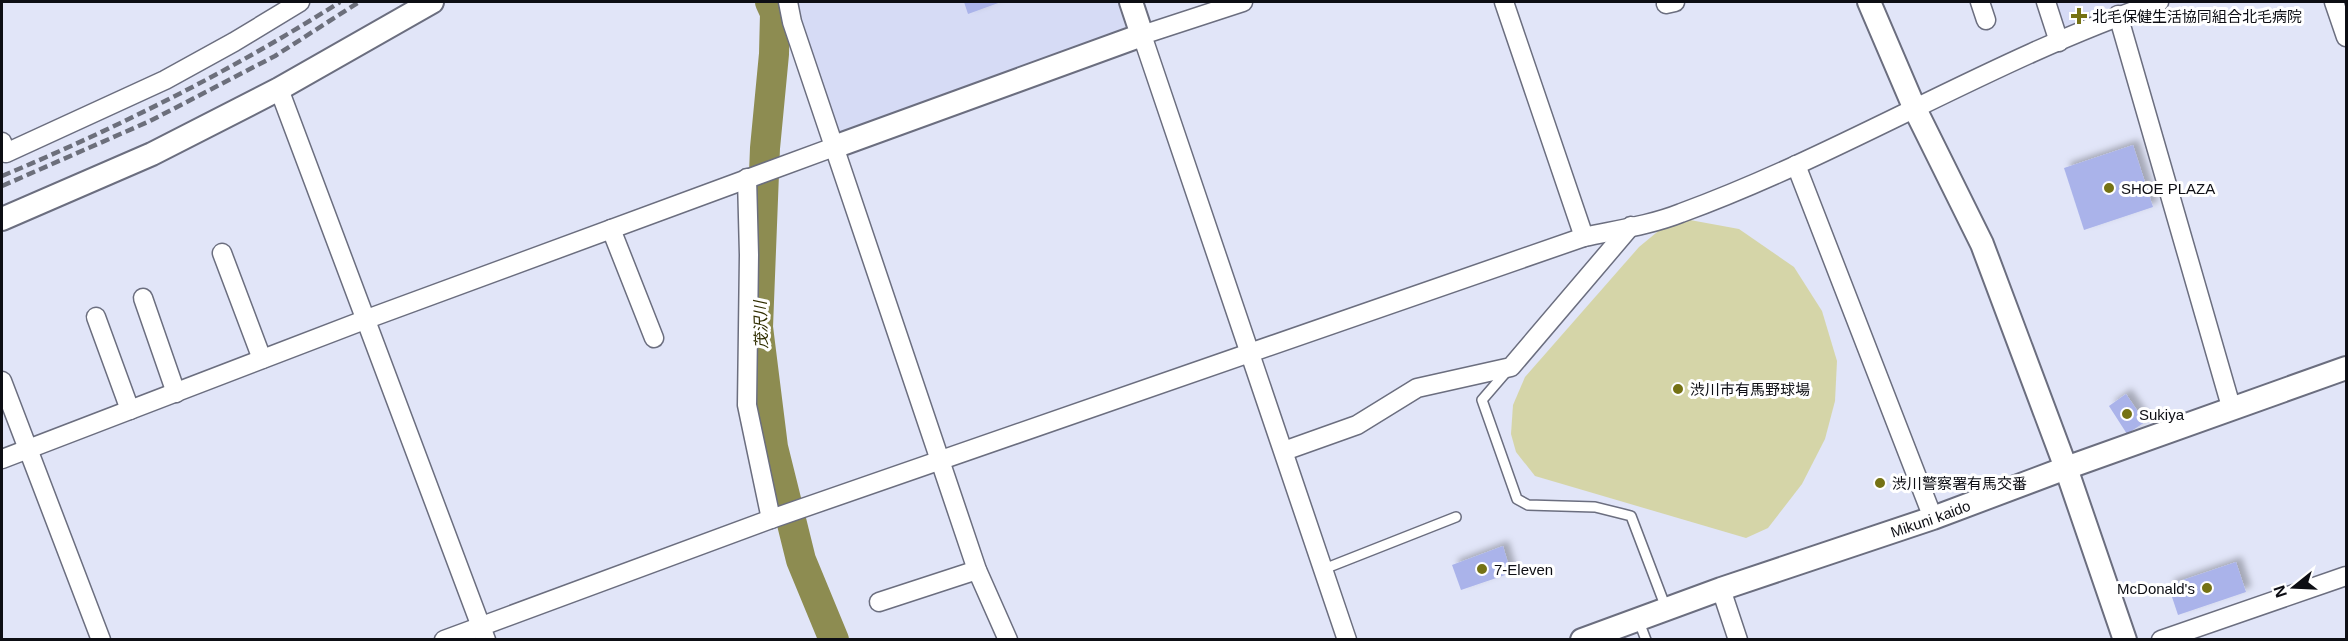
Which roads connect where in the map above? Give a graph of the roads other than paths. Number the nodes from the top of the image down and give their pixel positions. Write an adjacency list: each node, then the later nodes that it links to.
1 (300, 2): 19 (street)
2 (432, 2): 17 (street)
3 (788, 2): 20 (street)
4 (1131, 2): 14 (street)
5 (1243, 2): 14 (street)
6 (1504, 2): 26 (street)
7 (1869, 2): 18 (street)
8 (1980, 2): 13 (street)
9 (2046, 2): 16 (street)
10 (2159, 2): 12 (street)
11 (2334, 2): 15 (street)
12 (2118, 15): 16 (street); 39 (street)
13 (1986, 20)
14 (1142, 34): 20 (street); 32 (street)
15 (2346, 38)
16 (2059, 42): 18 (street)
17 (279, 89): 23 (street); 30 (street)
18 (1914, 106): 21 (street); 44 (street)
19 (2, 142)
20 (834, 147): 22 (street); 43 (street)
21 (1796, 165): 24 (street); 47 (street)
22 (747, 178): 25 (street); 46 (street)
23 (2, 219)
24 (1631, 226): 26 (street); 34 (street)
25 (612, 229): 30 (street); 31 (street)
26 (1584, 237): 32 (street)
27 (222, 253): 33 (street)
28 (143, 298): 37 (street)
29 (96, 317): 38 (street)
30 (367, 319): 33 (street); 55 (street)
31 (654, 338)
32 (1251, 354): 41 (street); 43 (street)
33 (262, 359): 37 (street)
34 (1511, 367): 41 (street); 53 (lane)
35 (2346, 368): 39 (street, Mikuni kaido)
36 (2, 381): 40 (street)
37 (176, 393): 38 (street)
38 (130, 410): 40 (street)
39 (2232, 410): 44 (street, Mikuni kaido)
40 (28, 449): 42 (street); 56 (street)
41 (1284, 451): 48 (street)
42 (2, 459)
43 (940, 459): 46 (street); 49 (street)
44 (2066, 468): 47 (street, Mikuni kaido); 62 (street)
45 (1456, 517): 48 (lane)
46 (774, 518): 55 (street)
47 (1933, 518): 51 (street, Mikuni kaido)
48 (1324, 569): 59 (street)
49 (977, 570): 52 (street); 58 (street)
50 (2346, 576): 63 (street)
51 (1721, 589): 53 (street, Mikuni kaido); 61 (street)
52 (879, 602)
53 (1666, 609): 54 (street, Mikuni kaido)
54 (1642, 629): 60 (street, Mikuni kaido)
55 (483, 633): 57 (street)
56 (101, 639)
57 (444, 639)
58 (1008, 639)
59 (1347, 639)
60 (1582, 639)
61 (1738, 639)
62 (2125, 639)
63 (2161, 639)

